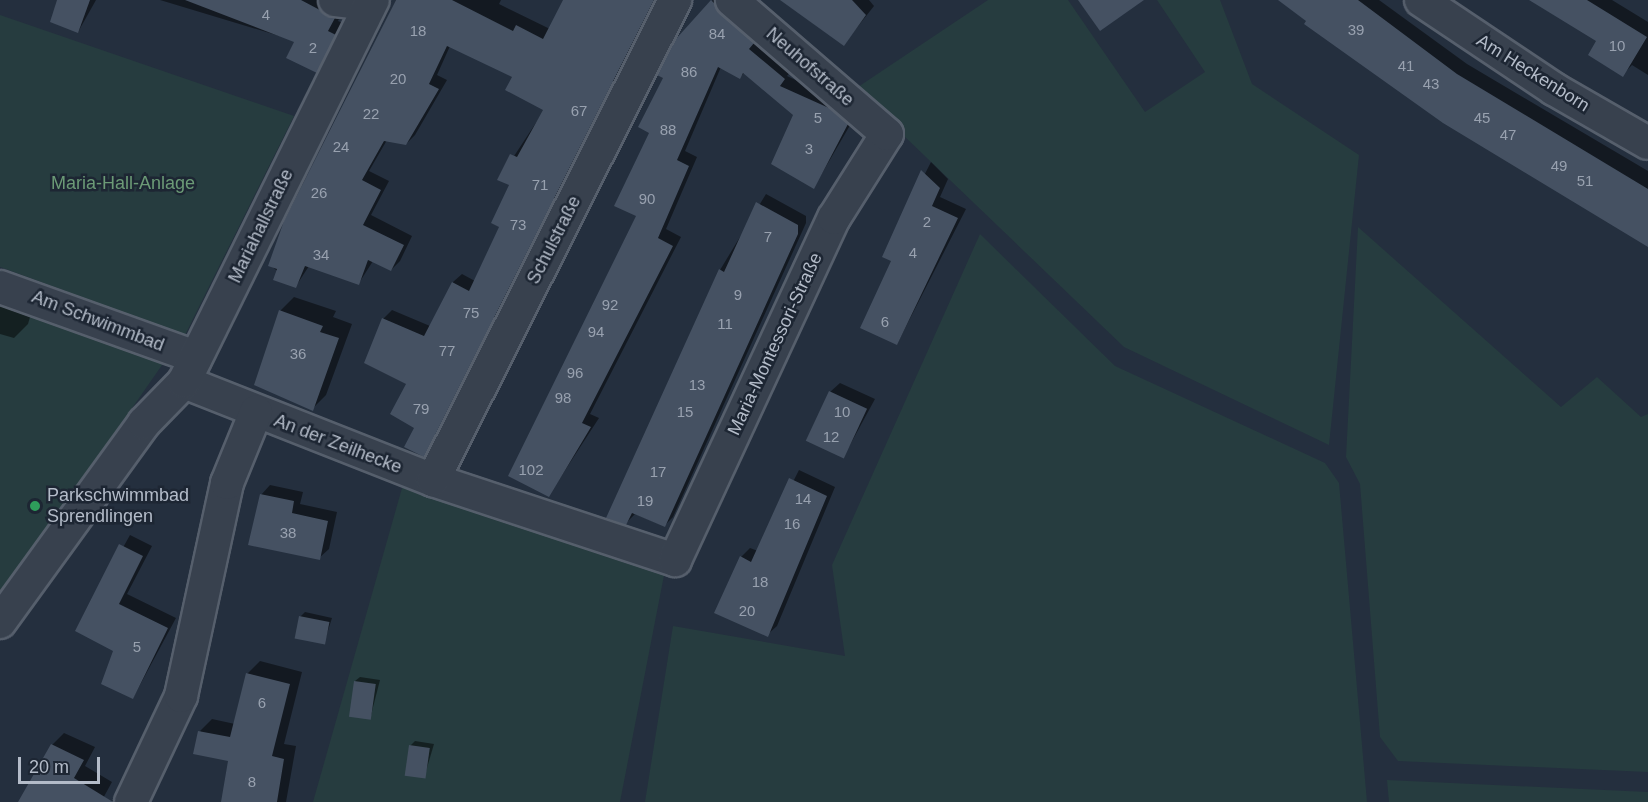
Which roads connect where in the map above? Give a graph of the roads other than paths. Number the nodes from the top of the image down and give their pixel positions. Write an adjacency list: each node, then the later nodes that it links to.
1 (335, 0): 5 (street)
2 (675, 0): 11 (street, Schulstraße)
3 (732, 0): 6 (street, Neuhofstraße)
4 (1421, 0): 7 (street, Am Heckenborn)
5 (371, 2): 9 (street, Mariahallstraße)
6 (887, 134): 12 (street, Maria-Montessori-Straße)
7 (1648, 143)
8 (0, 287): 9 (street, Am Schwimmbad)
9 (190, 370): 10 (street); 13 (street, Mariahallstraße)
10 (256, 412): 11 (street, An der Zeilhecke); 14 (street, An der Zeilhecke)
11 (433, 480): 12 (street, An der Zeilhecke)
12 (675, 560)
13 (0, 622)
14 (131, 802)

